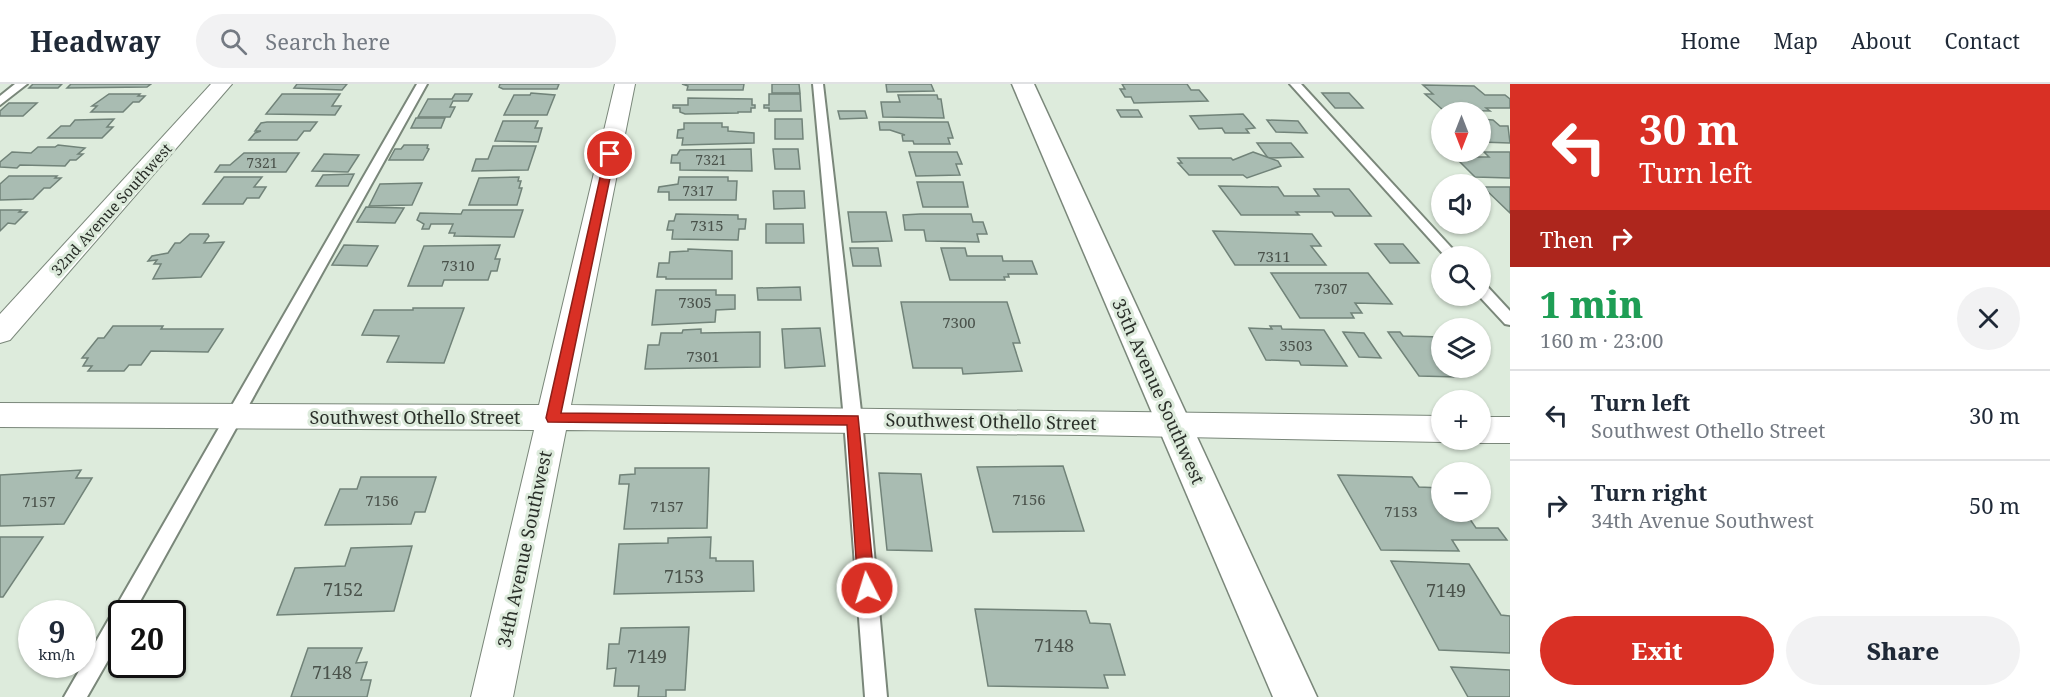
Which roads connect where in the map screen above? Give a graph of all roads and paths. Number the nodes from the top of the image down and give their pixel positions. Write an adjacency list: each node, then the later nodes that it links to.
1 (22, 84): 8 (lane)
2 (222, 84): 12 (street, 32nd Avenue Southwest)
3 (422, 84): 14 (lane)
4 (625, 84): 15 (street, 34th Avenue Southwest)
5 (818, 84): 16 (lane)
6 (1023, 84): 17 (main road, 35th Avenue Southwest)
7 (1295, 84): 9 (lane)
8 (0, 102)
9 (1443, 246)
10 (1491, 299): 11 (lane)
11 (1510, 320)
12 (0, 333)
13 (0, 415): 14 (street, Southwest Othello Street)
14 (234, 416): 15 (street, Southwest Othello Street); 21 (lane)
15 (553, 418): 16 (street, Southwest Othello Street); 24 (street, 34th Avenue Southwest)
16 (853, 420): 17 (street, Southwest Othello Street); 25 (lane)
17 (1173, 423): 18 (street, Southwest Othello Street); 26 (main road, 35th Avenue Southwest)
18 (1431, 429)
19 (1491, 430): 20 (street)
20 (1510, 430)
21 (130, 600)
22 (108, 639): 23 (lane)
23 (75, 697)
24 (492, 697)
25 (876, 697)
26 (1295, 697)

